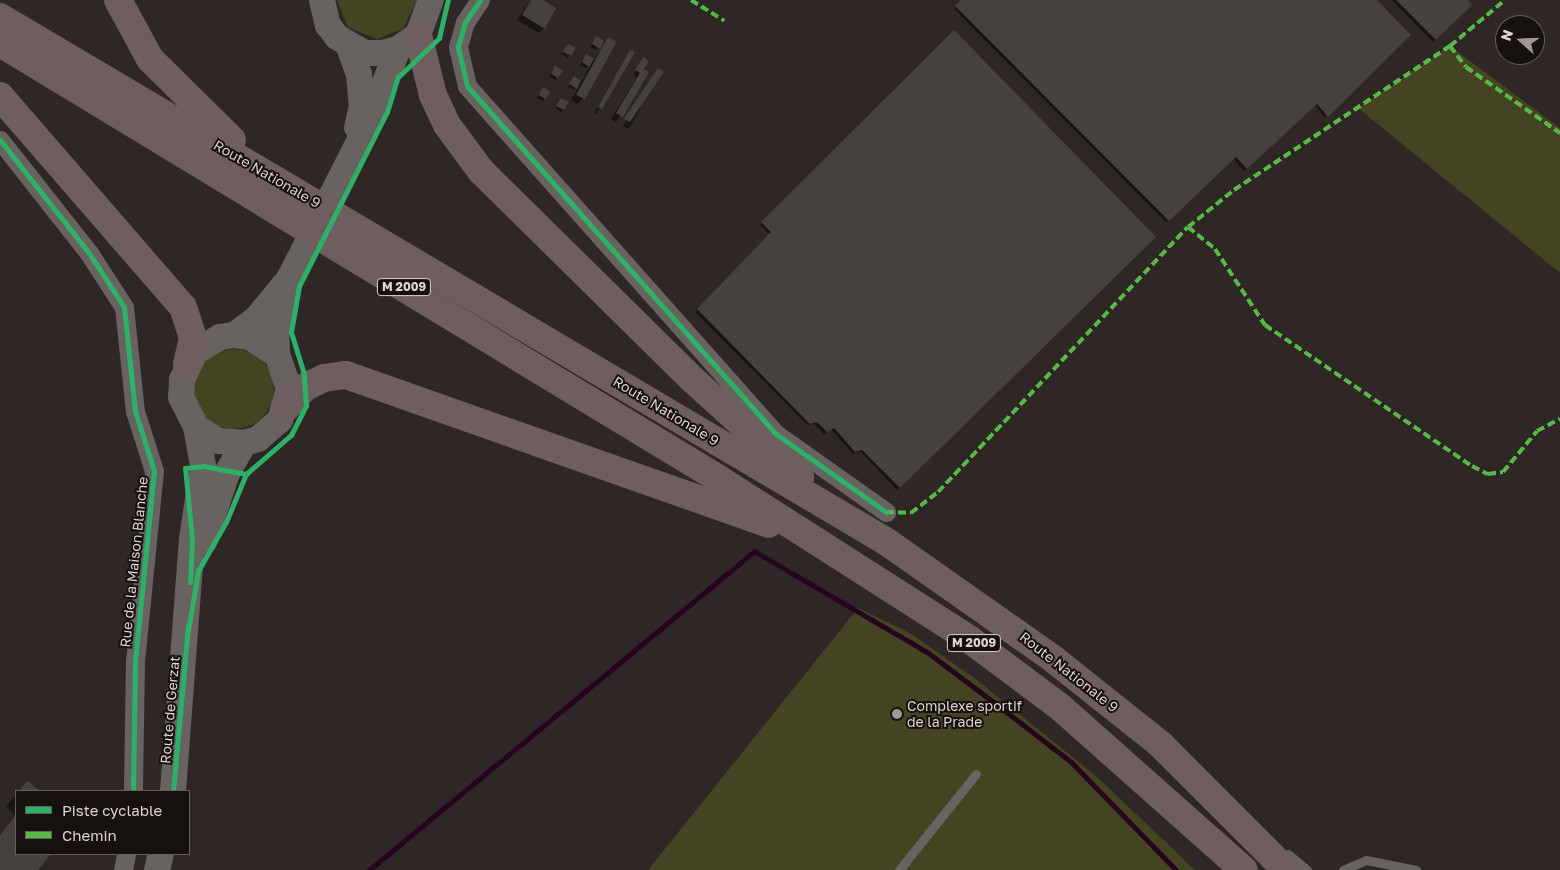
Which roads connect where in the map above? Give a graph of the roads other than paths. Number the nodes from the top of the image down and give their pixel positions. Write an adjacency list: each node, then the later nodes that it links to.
1 (118, 0): 12 (highway)
2 (322, 0): 8 (main road)
3 (431, 0): 6 (main road)
4 (480, 0): 21 (street)
5 (0, 17): 12 (highway, Route Nationale 9 / M 2009)
6 (408, 42): 8 (main road); 11 (main road); 20 (highway)
7 (0, 43): 22 (highway, Route Nationale 9 / M 2009)
8 (349, 47): 11 (main road)
9 (0, 96): 16 (highway)
10 (0, 140): 25 (street, Rue de la Maison Blanche)
11 (352, 152): 13 (main road)
12 (264, 171): 20 (highway, Route Nationale 9 / M 2009)
13 (289, 279): 14 (main road); 15 (main road)
14 (234, 335): 15 (main road); 16 (main road)
15 (277, 355): 17 (main road)
16 (187, 364): 18 (main road)
17 (287, 407): 19 (main road); 22 (highway)
18 (196, 427): 19 (main road); 23 (main road, Route de Gerzat)
19 (244, 443): 23 (main road, Route de Gerzat)
20 (816, 496): 27 (highway, Route Nationale 9 / M 2009)
21 (886, 512)
22 (806, 537): 33 (highway, Route Nationale 9 / M 2009)
23 (188, 631): 26 (main road, Route de Gerzat)
24 (976, 774): 32 (lane)
25 (133, 790)
26 (173, 790)
27 (1280, 852): 34 (lane)
28 (126, 855): 30 (street)
29 (161, 855): 31 (main road)
30 (123, 870)
31 (157, 870)
32 (899, 870)
33 (1244, 870)
34 (1307, 870)
35 (1342, 870): 36 (lane)
36 (1416, 870)

